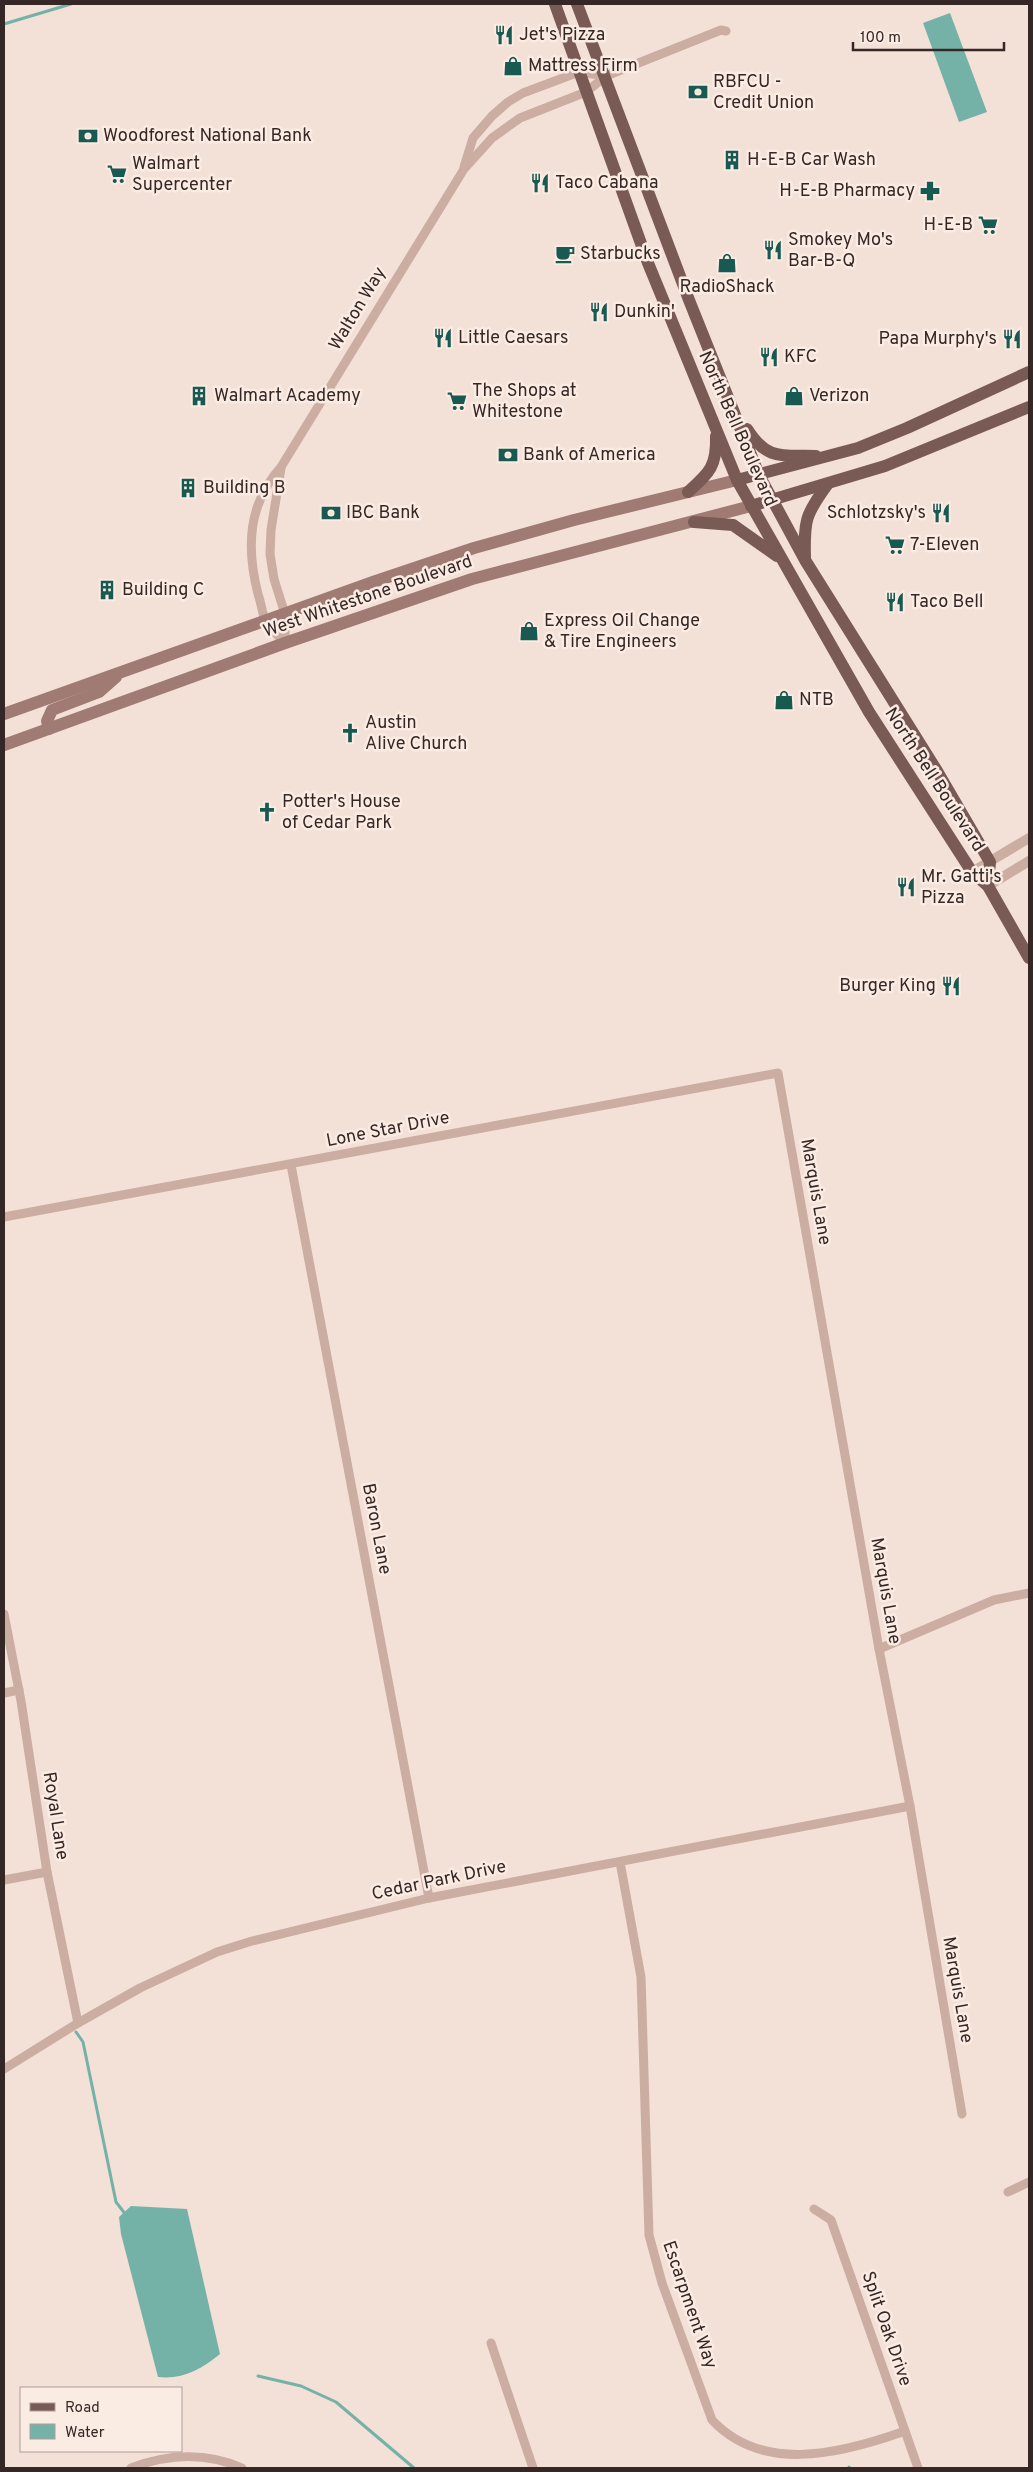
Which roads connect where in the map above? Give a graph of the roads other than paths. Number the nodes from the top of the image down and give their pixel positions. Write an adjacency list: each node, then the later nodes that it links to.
1 (555, 4): 4 (main road, North Bell Boulevard)
2 (577, 4): 5 (main road, North Bell Boulevard)
3 (726, 31): 5 (street, Walton Way)
4 (579, 72): 5 (street, Walton Way); 6 (main road, North Bell Boulevard); 7 (street, Walton Way)
5 (606, 76): 6 (street, Walton Way); 10 (main road, North Bell Boulevard)
6 (586, 92): 7 (street, Walton Way); 11 (main road, North Bell Boulevard)
7 (464, 168): 13 (street, Walton Way)
8 (1029, 372): 12 (main road)
9 (1029, 407): 16 (main road)
10 (733, 408): 12 (main road); 14 (main road, North Bell Boulevard)
11 (716, 428): 15 (main road, North Bell Boulevard); 17 (main road)
12 (831, 456): 14 (main road)
13 (280, 467): 23 (street, Walton Way); 24 (street, Walton Way)
14 (759, 475): 15 (main road); 18 (main road, North Bell Boulevard)
15 (737, 480): 17 (main road, West Whitestone Boulevard); 19 (main road, North Bell Boulevard)
16 (827, 485): 18 (main road); 22 (main road)
17 (688, 492): 23 (main road, West Whitestone Boulevard)
18 (772, 501): 19 (main road); 22 (main road, North Bell Boulevard)
19 (751, 506): 20 (main road, West Whitestone Boulevard); 21 (main road, North Bell Boulevard)
20 (694, 522): 21 (main road); 25 (main road, West Whitestone Boulevard)
21 (781, 558): 33 (main road, North Bell Boulevard)
22 (806, 560): 32 (main road, North Bell Boulevard)
23 (286, 614): 24 (main road, West Whitestone Boulevard); 25 (street, Walton Way)
24 (266, 621): 25 (street, Walton Way); 26 (main road, West Whitestone Boulevard)
25 (285, 643): 28 (main road, West Whitestone Boulevard)
26 (128, 669): 27 (main road, West Whitestone Boulevard); 28 (main road)
27 (4, 714)
28 (49, 729): 29 (main road, West Whitestone Boulevard)
29 (4, 745)
30 (1029, 838): 32 (street)
31 (1029, 861): 34 (street)
32 (990, 862): 33 (street); 34 (main road, North Bell Boulevard)
33 (972, 872): 34 (main road, North Bell Boulevard)
34 (988, 886): 35 (main road, North Bell Boulevard)
35 (1029, 958)
36 (778, 1073): 37 (street, Lone Star Drive); 41 (street, Marquis Lane)
37 (291, 1165): 38 (street, Lone Star Drive); 48 (street, Baron Lane)
38 (4, 1217)
39 (1029, 1593): 41 (street)
40 (4, 1614): 42 (street, Royal Lane)
41 (879, 1649): 44 (street, Marquis Lane)
42 (18, 1690): 43 (street); 46 (street, Royal Lane)
43 (4, 1693)
44 (910, 1806): 45 (street, Cedar Park Drive); 51 (street, Marquis Lane)
45 (620, 1862): 48 (street, Cedar Park Drive); 57 (street, Escarpment Way)
46 (47, 1872): 47 (street); 49 (street, Royal Lane)
47 (4, 1880)
48 (429, 1898): 49 (street, Cedar Park Drive)
49 (78, 2023): 50 (street, Cedar Park Drive)
50 (4, 2068)
51 (962, 2114)
52 (1029, 2182): 53 (street)
53 (1008, 2192)
54 (814, 2209): 56 (street, Split Oak Drive)
55 (491, 2343): 61 (street)
56 (905, 2431): 58 (street); 62 (street, Split Oak Drive)
57 (733, 2448)
58 (812, 2464)
59 (131, 2468): 60 (street)
60 (242, 2468)
61 (533, 2468)
62 (918, 2468)

